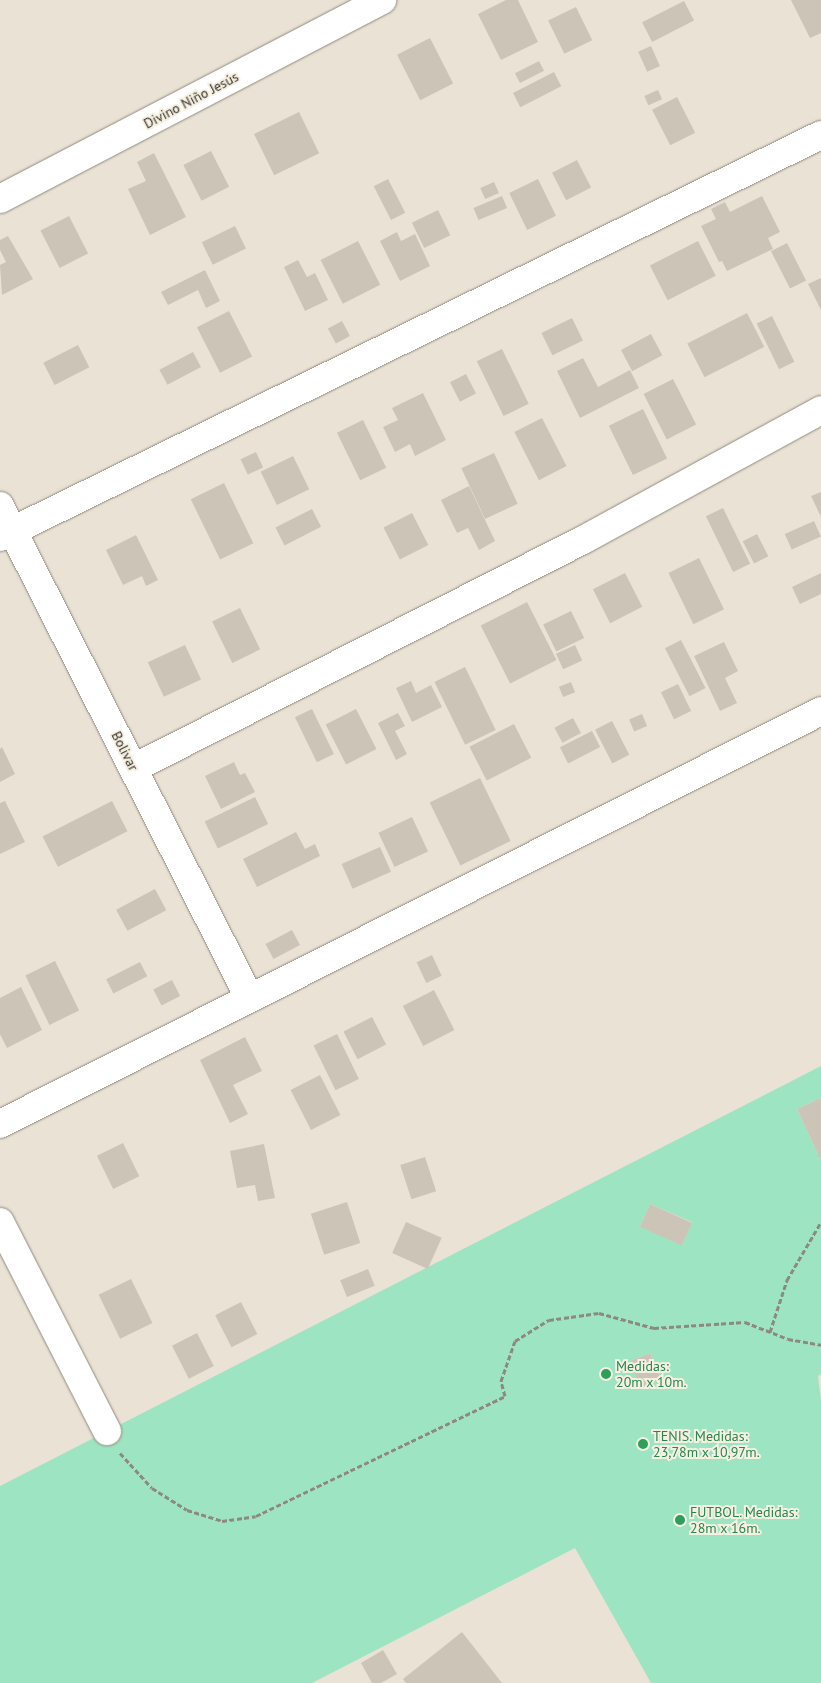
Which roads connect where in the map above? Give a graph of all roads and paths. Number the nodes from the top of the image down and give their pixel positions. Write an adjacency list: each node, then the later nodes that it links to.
1 (382, 0): 3 (street, Divino Niño Jesús)
2 (821, 135): 6 (street)
3 (0, 200)
4 (821, 410): 8 (street)
5 (0, 506): 6 (street, Bolivar)
6 (6, 534): 8 (street, Bolivar)
7 (821, 711): 9 (street)
8 (134, 768): 9 (street, Bolivar)
9 (249, 997): 10 (street)
10 (0, 1124)
11 (0, 1222): 15 (street)
12 (821, 1222): 13 (path)
13 (770, 1332): 14 (path); 15 (path)
14 (821, 1345)
15 (107, 1431)

